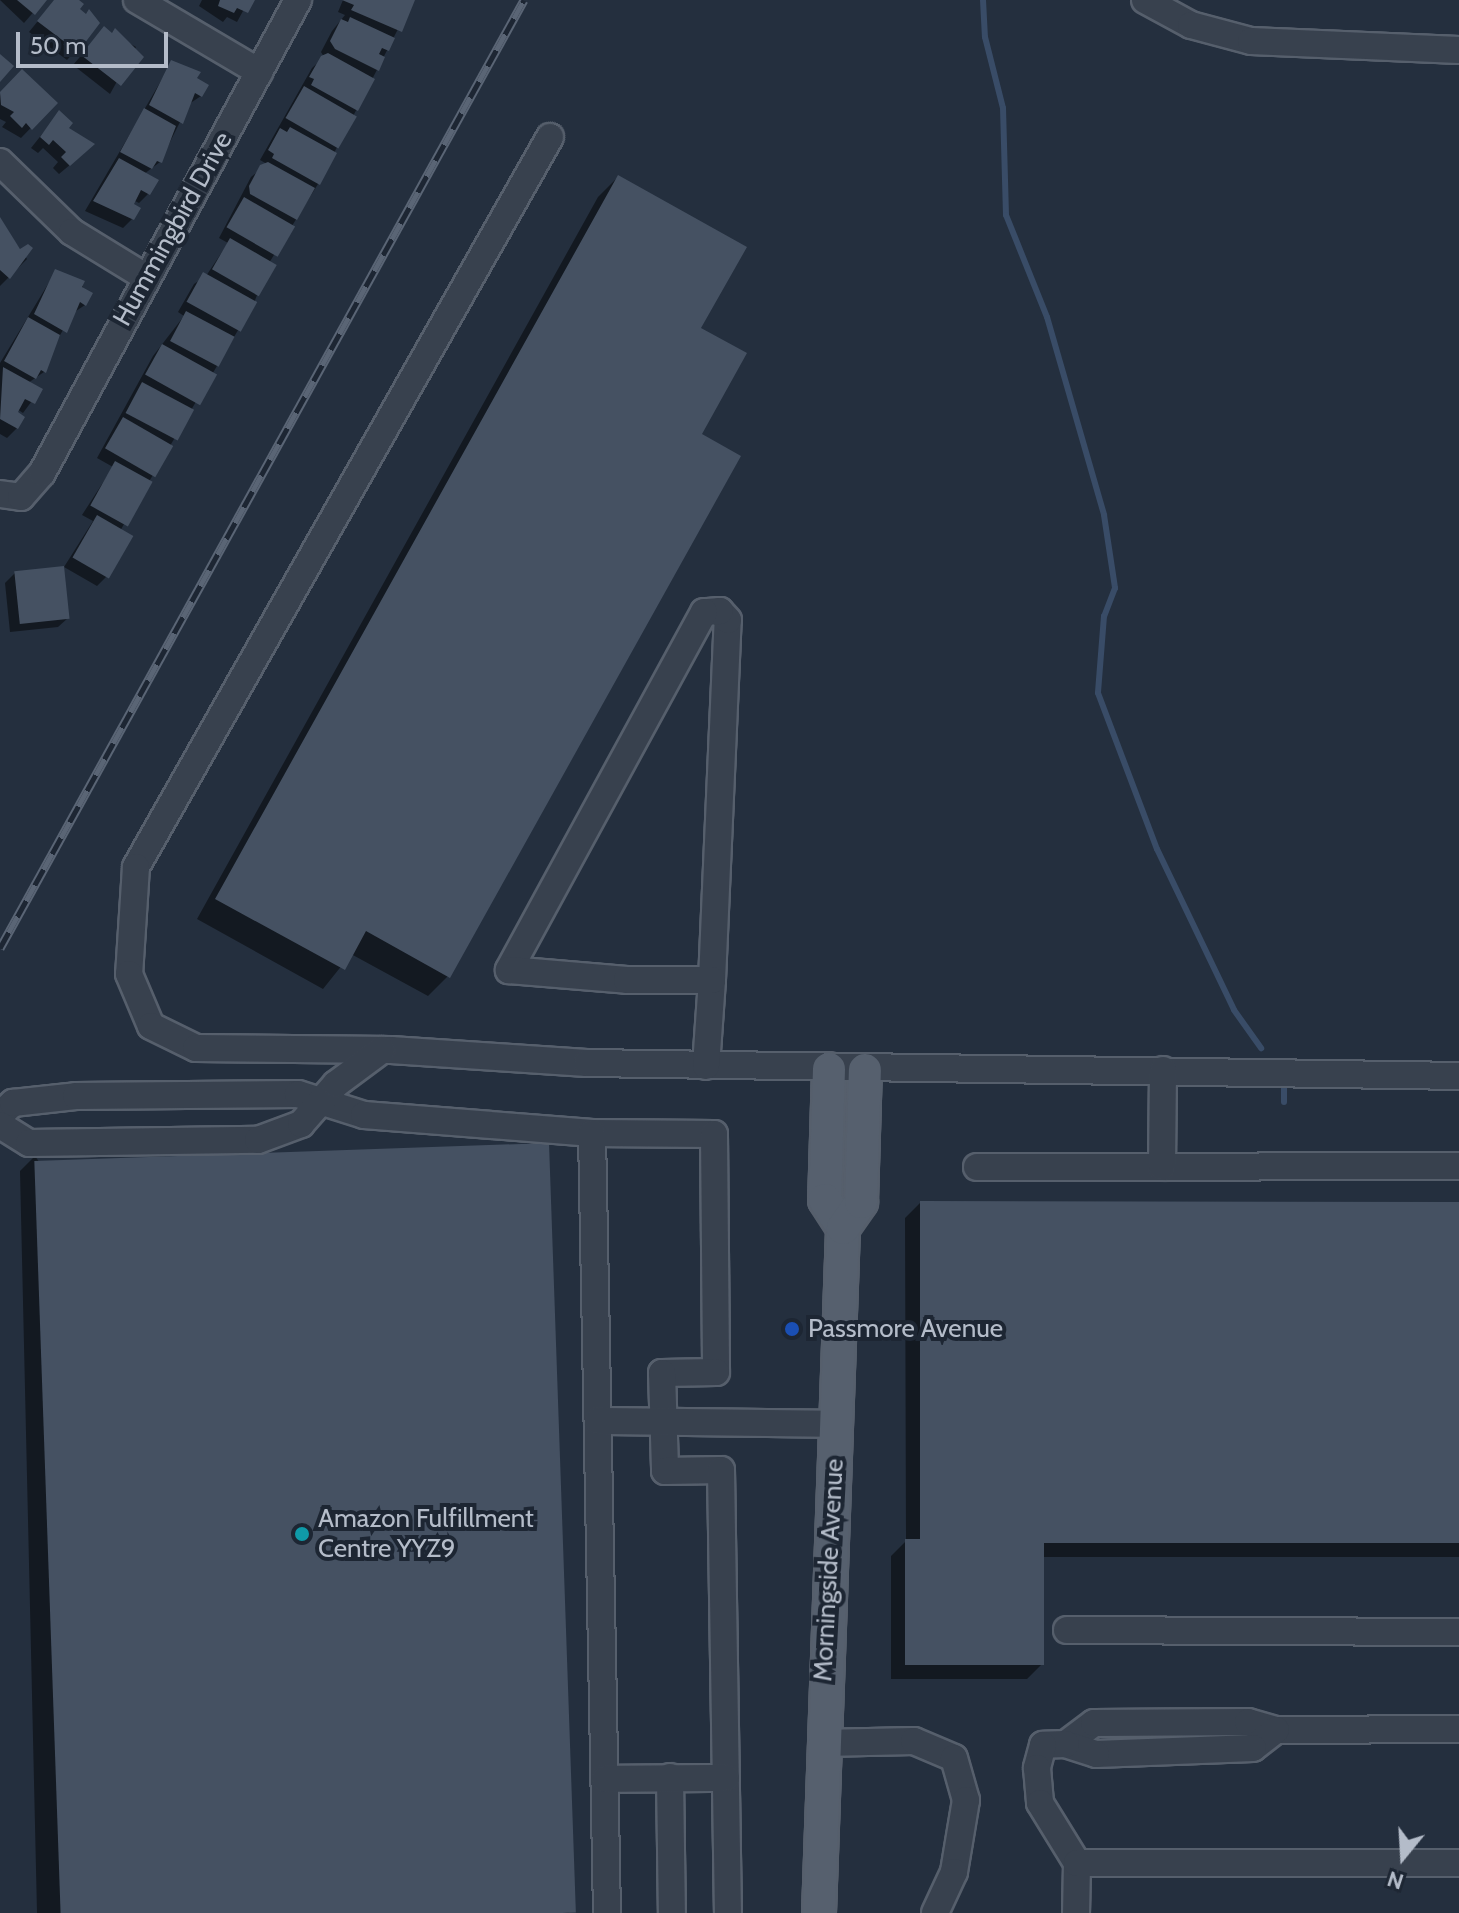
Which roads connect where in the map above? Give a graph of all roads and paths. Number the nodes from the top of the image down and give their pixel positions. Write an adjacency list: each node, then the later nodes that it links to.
1 (137, 0): 5 (street)
2 (298, 0): 5 (street, Hummingbird Drive)
3 (1145, 0): 4 (street)
4 (1459, 50)
5 (259, 72): 8 (street, Hummingbird Drive)
6 (550, 137): 11 (street)
7 (0, 162): 8 (street)
8 (147, 278): 9 (street, Hummingbird Drive)
9 (0, 494)
10 (712, 980): 10 (street); 12 (street)
11 (382, 1050): 12 (street); 17 (street)
12 (706, 1066): 13 (street)
13 (829, 1069): 14 (street); 24 (main road, Morningside Avenue)
14 (865, 1070): 15 (street); 24 (main road, Morningside Avenue)
15 (1163, 1070): 16 (street); 23 (street)
16 (1459, 1076)
17 (321, 1104): 18 (street); 19 (street); 20 (street)
18 (0, 1115)
19 (0, 1125)
20 (592, 1133): 25 (street); 26 (street)
21 (1459, 1166): 23 (street)
22 (977, 1167): 23 (street)
23 (1162, 1167)
24 (843, 1228): 27 (main road, Morningside Avenue)
25 (598, 1421): 26 (street); 34 (street)
26 (664, 1422): 27 (street); 33 (street)
27 (835, 1424): 31 (main road, Morningside Avenue)
28 (1067, 1630): 29 (street)
29 (1459, 1632)
30 (1459, 1729): 35 (street)
31 (822, 1743): 40 (main road, Morningside Avenue); 41 (street)
32 (670, 1777): 33 (street); 34 (street); 38 (street)
33 (726, 1778): 39 (street)
34 (605, 1779): 37 (street)
35 (1077, 1863): 36 (street); 42 (street)
36 (1459, 1863)
37 (607, 1913)
38 (672, 1913)
39 (728, 1913)
40 (819, 1913)
41 (935, 1913)
42 (1076, 1913)

